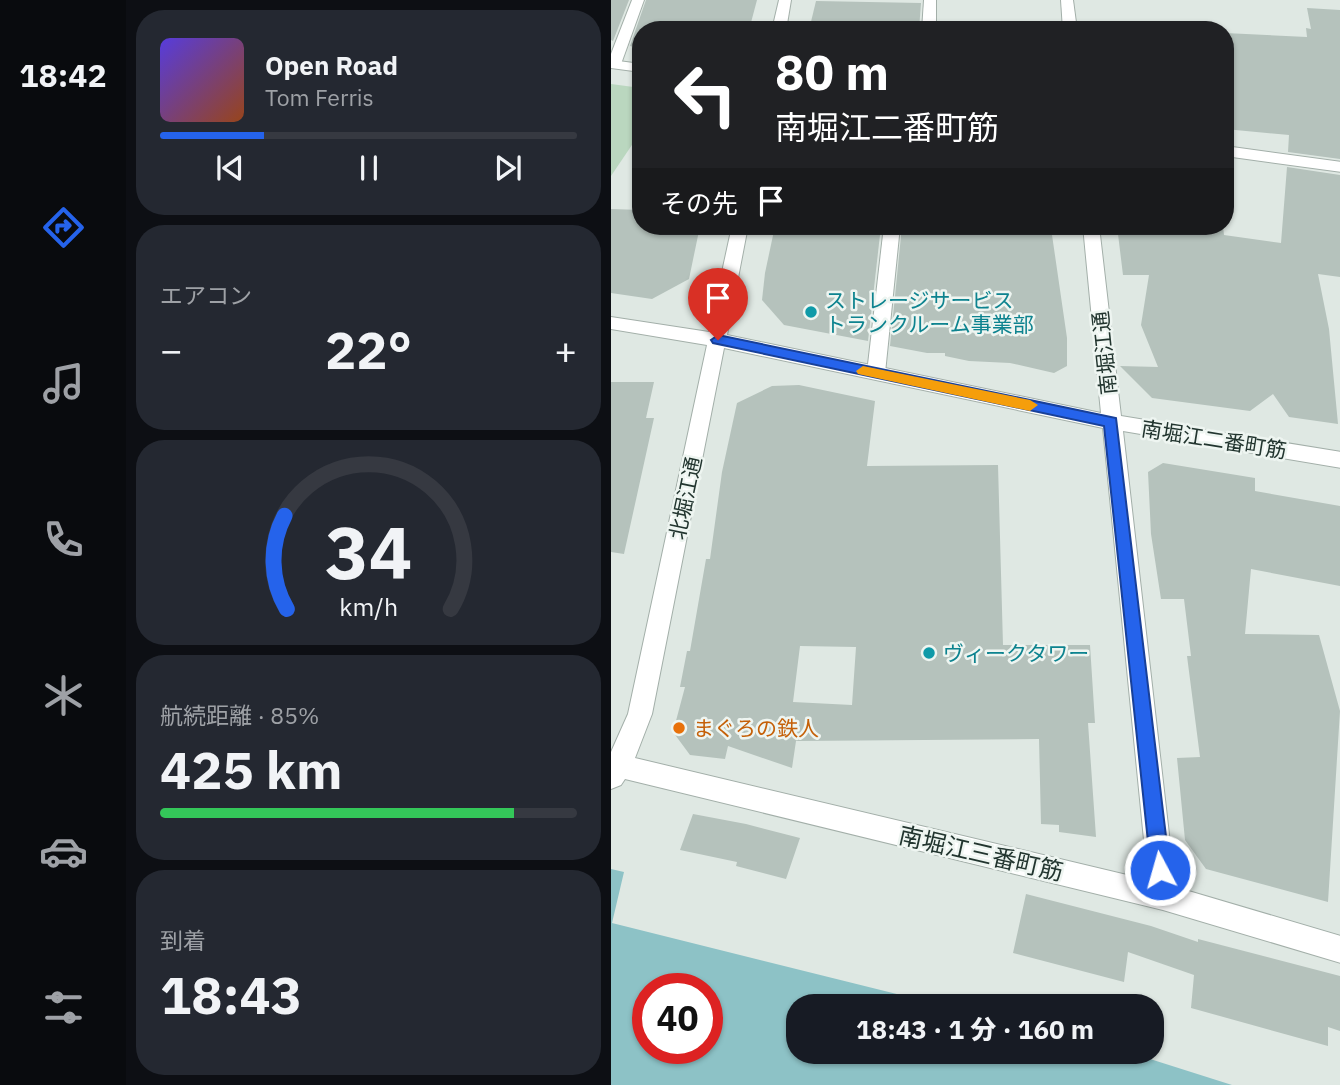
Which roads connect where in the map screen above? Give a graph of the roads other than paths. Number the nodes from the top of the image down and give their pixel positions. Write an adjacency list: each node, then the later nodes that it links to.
1 (638, 0): 8 (street)
2 (785, 0): 5 (street)
3 (930, 0): 6 (street)
4 (1067, 0): 7 (street)
5 (781, 21)
6 (929, 21)
7 (1069, 21)
8 (613, 64): 9 (street)
9 (632, 67)
10 (1234, 152): 11 (street)
11 (1340, 167)
12 (738, 235): 16 (street, 北堀江通)
13 (891, 235): 17 (street)
14 (1092, 235): 18 (street, 南堀江通)
15 (611, 323): 16 (street, 南堀江二番町筋)
16 (718, 340): 17 (street, 南堀江二番町筋); 20 (street, 北堀江通)
17 (876, 373): 18 (street, 南堀江二番町筋)
18 (1111, 422): 19 (street, 南堀江二番町筋); 21 (street, 南堀江通)
19 (1340, 460)
20 (614, 770): 21 (street, 南堀江三番町筋)
21 (1163, 897): 22 (street, 南堀江三番町筋)
22 (1340, 950)

